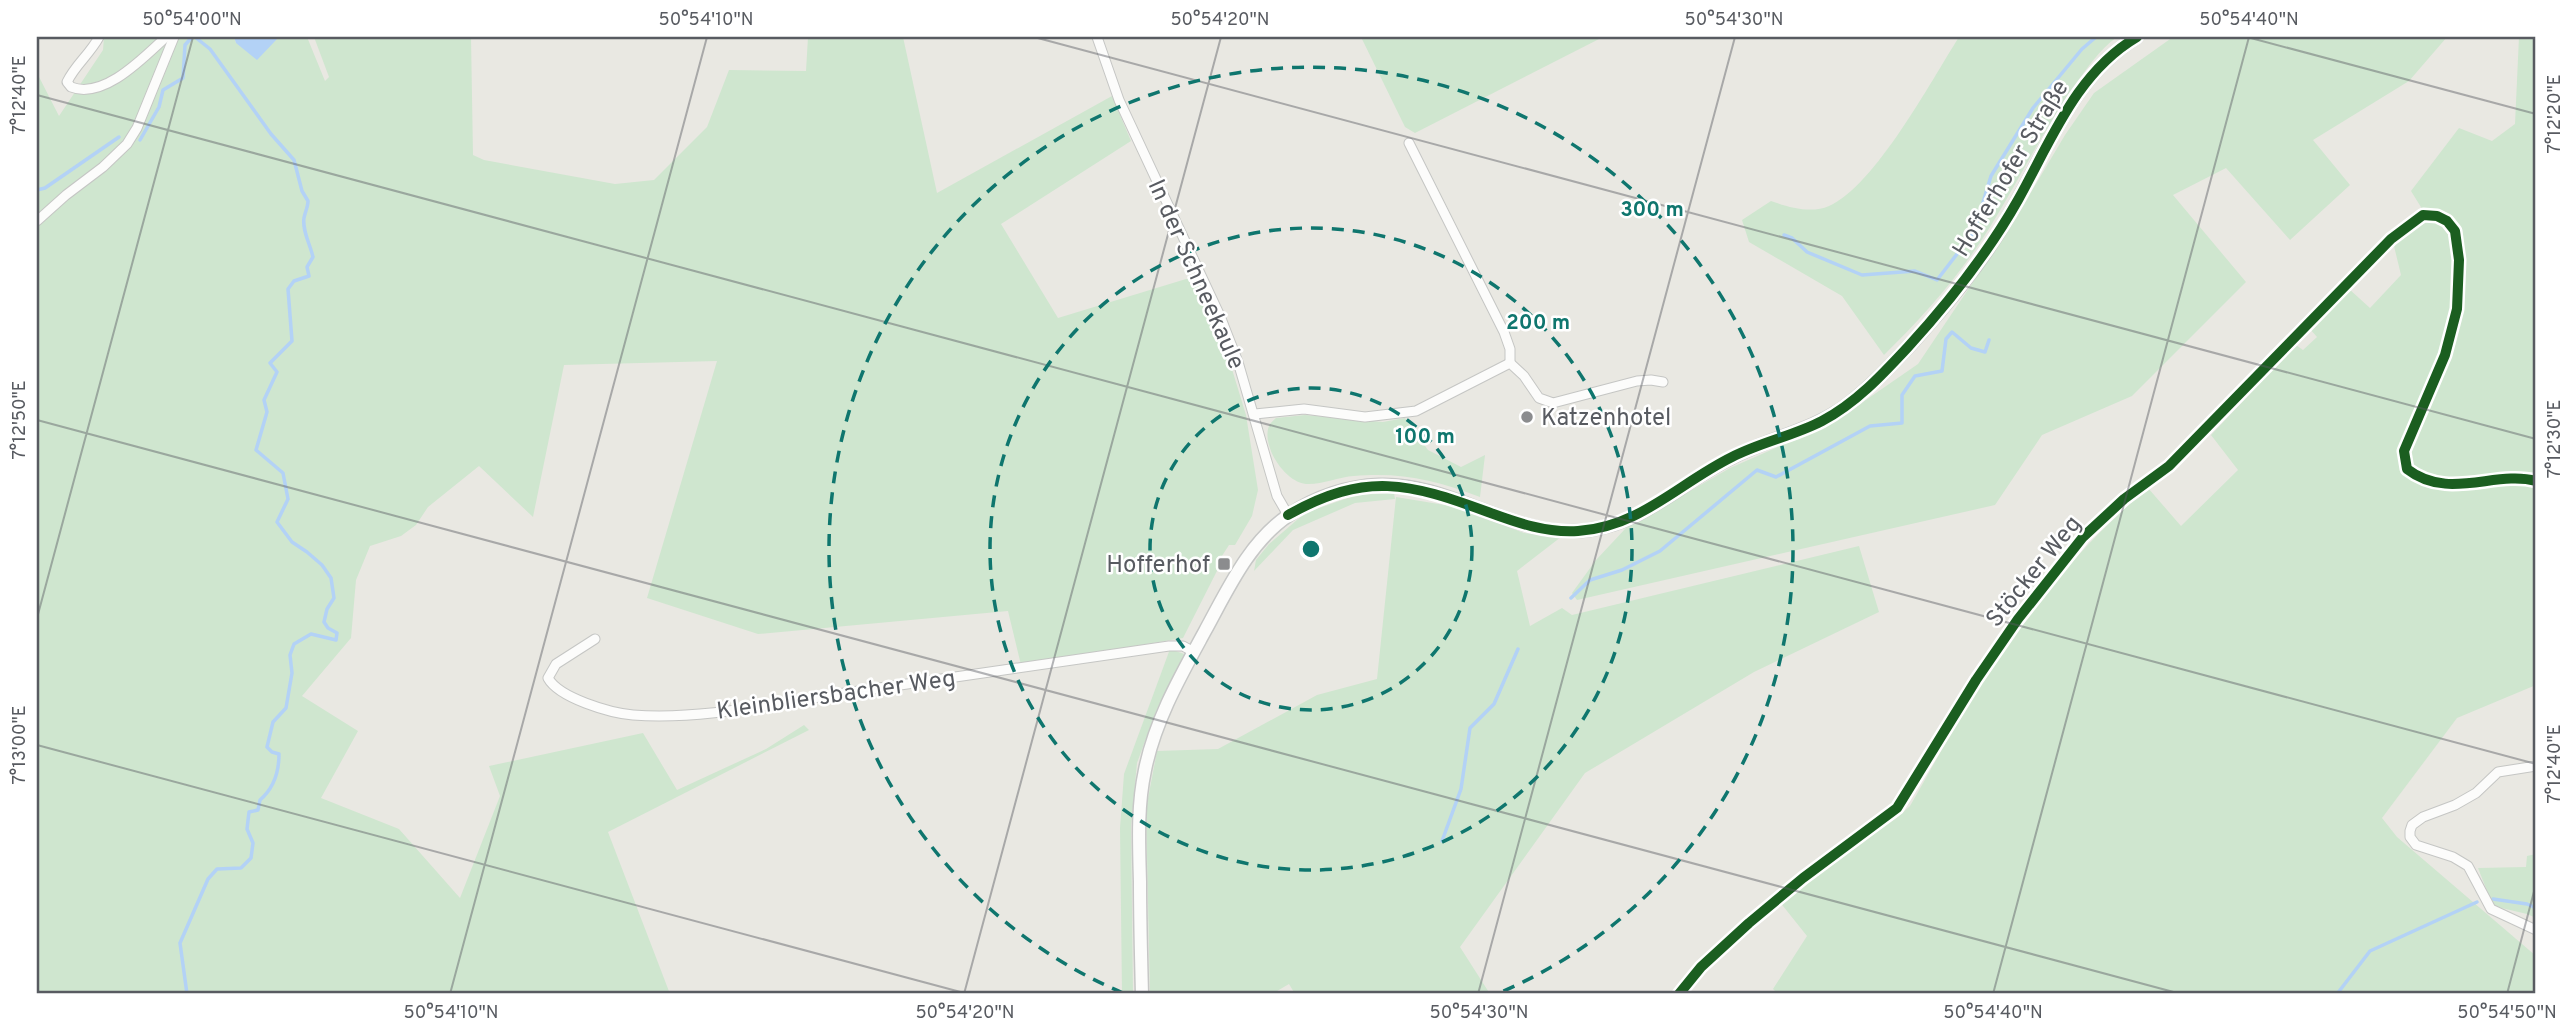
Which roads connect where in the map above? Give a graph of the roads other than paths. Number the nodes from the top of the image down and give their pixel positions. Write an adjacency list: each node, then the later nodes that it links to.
1 (99, 37): 2 (street)
2 (166, 37)
3 (174, 37): 7 (street)
4 (1097, 37): 10 (street, In der Schneekaule)
5 (2137, 37): 12 (street, Hofferhofer Straße)
6 (1409, 143): 8 (street)
7 (37, 220)
8 (1510, 363): 9 (street); 10 (street)
9 (1663, 382)
10 (1255, 414): 12 (street, In der Schneekaule)
11 (2536, 481): 18 (street, Stöcker Weg)
12 (1288, 515): 14 (street, Hofferhofer Straße)
13 (595, 639): 14 (street, Kleinbliersbacher Weg)
14 (1194, 652): 17 (street, Hofferhofer Straße)
15 (2536, 766): 16 (street)
16 (2536, 930)
17 (1142, 994)
18 (1679, 994)

